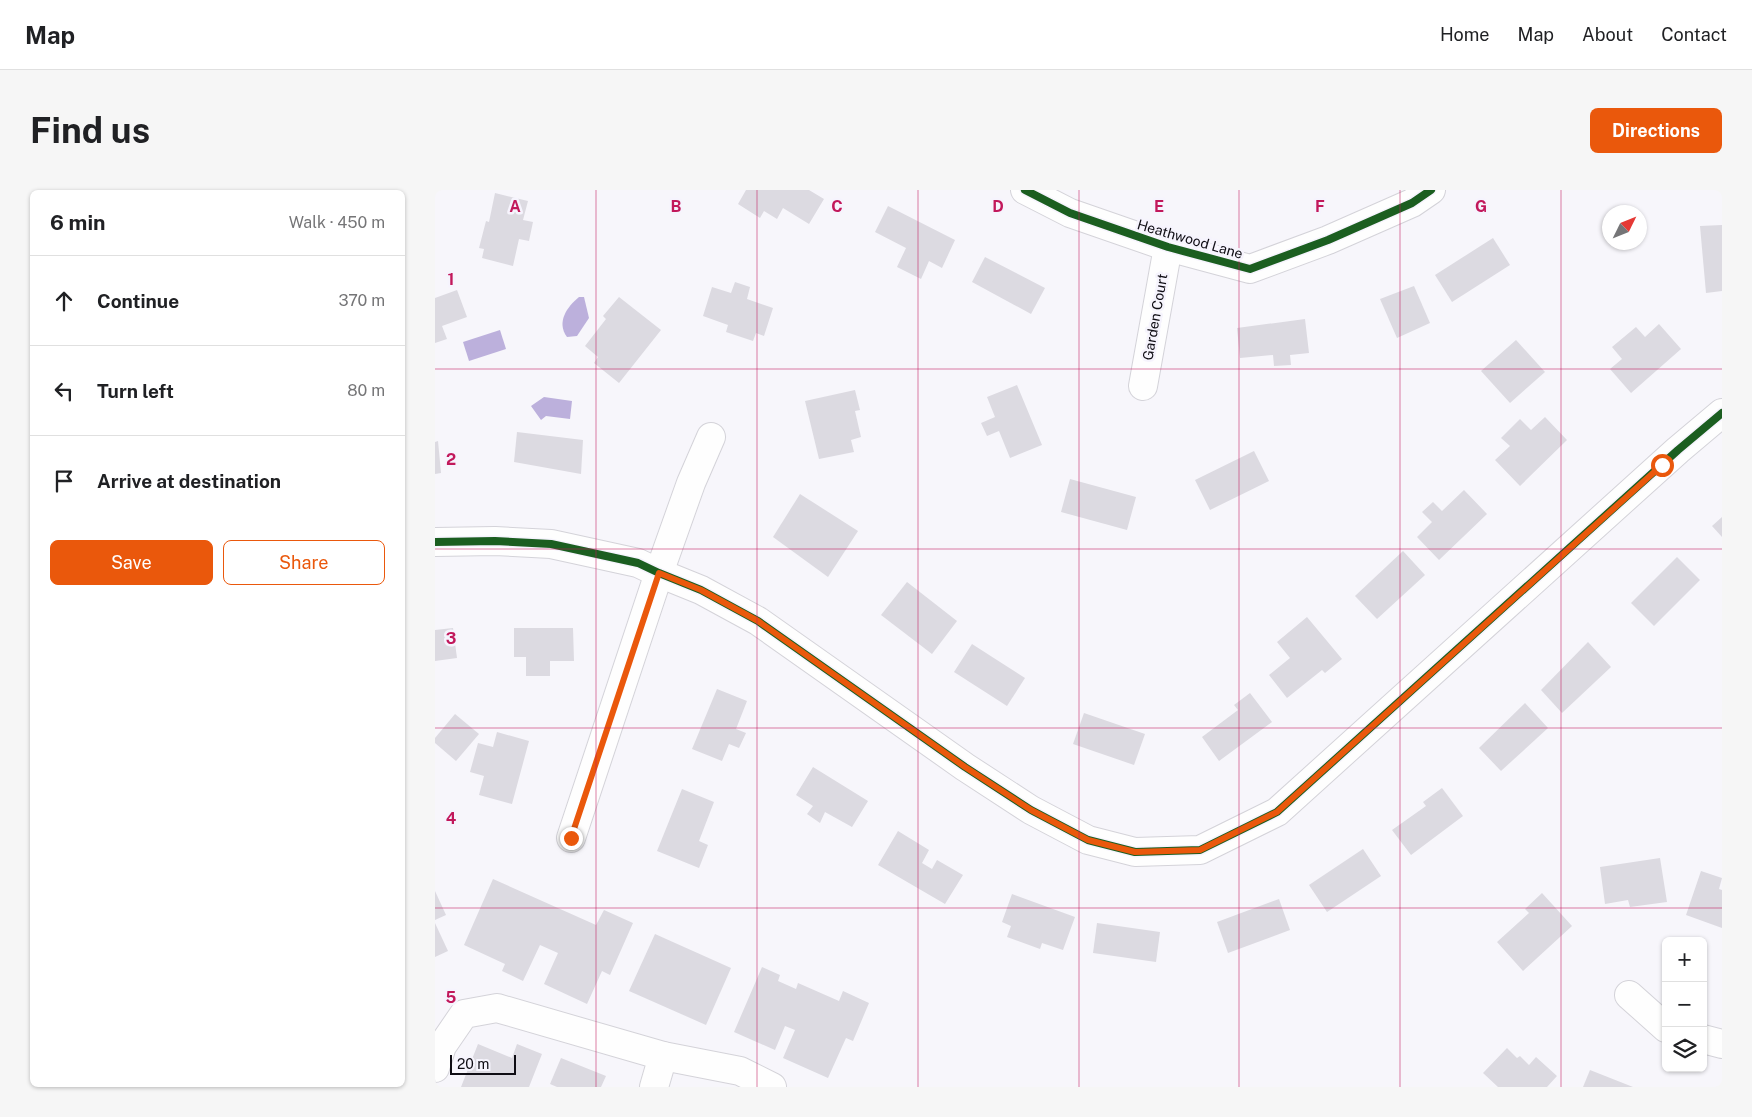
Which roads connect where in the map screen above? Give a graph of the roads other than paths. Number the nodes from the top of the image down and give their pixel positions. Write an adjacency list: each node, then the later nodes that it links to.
1 (1025, 190): 3 (street, Heathwood Lane)
2 (1431, 190): 3 (street, Heathwood Lane)
3 (1168, 247): 4 (street, Garden Court)
4 (1143, 386)
5 (1722, 413): 8 (street)
6 (711, 437): 8 (street)
7 (435, 542): 8 (street)
8 (659, 573): 9 (street)
9 (571, 838)
10 (1629, 995): 11 (street)
11 (1665, 1027)
12 (1707, 1039): 13 (street)
13 (1722, 1044)
14 (663, 1056): 15 (street); 16 (street); 17 (street)
15 (435, 1068)
16 (654, 1087)
17 (772, 1087)

